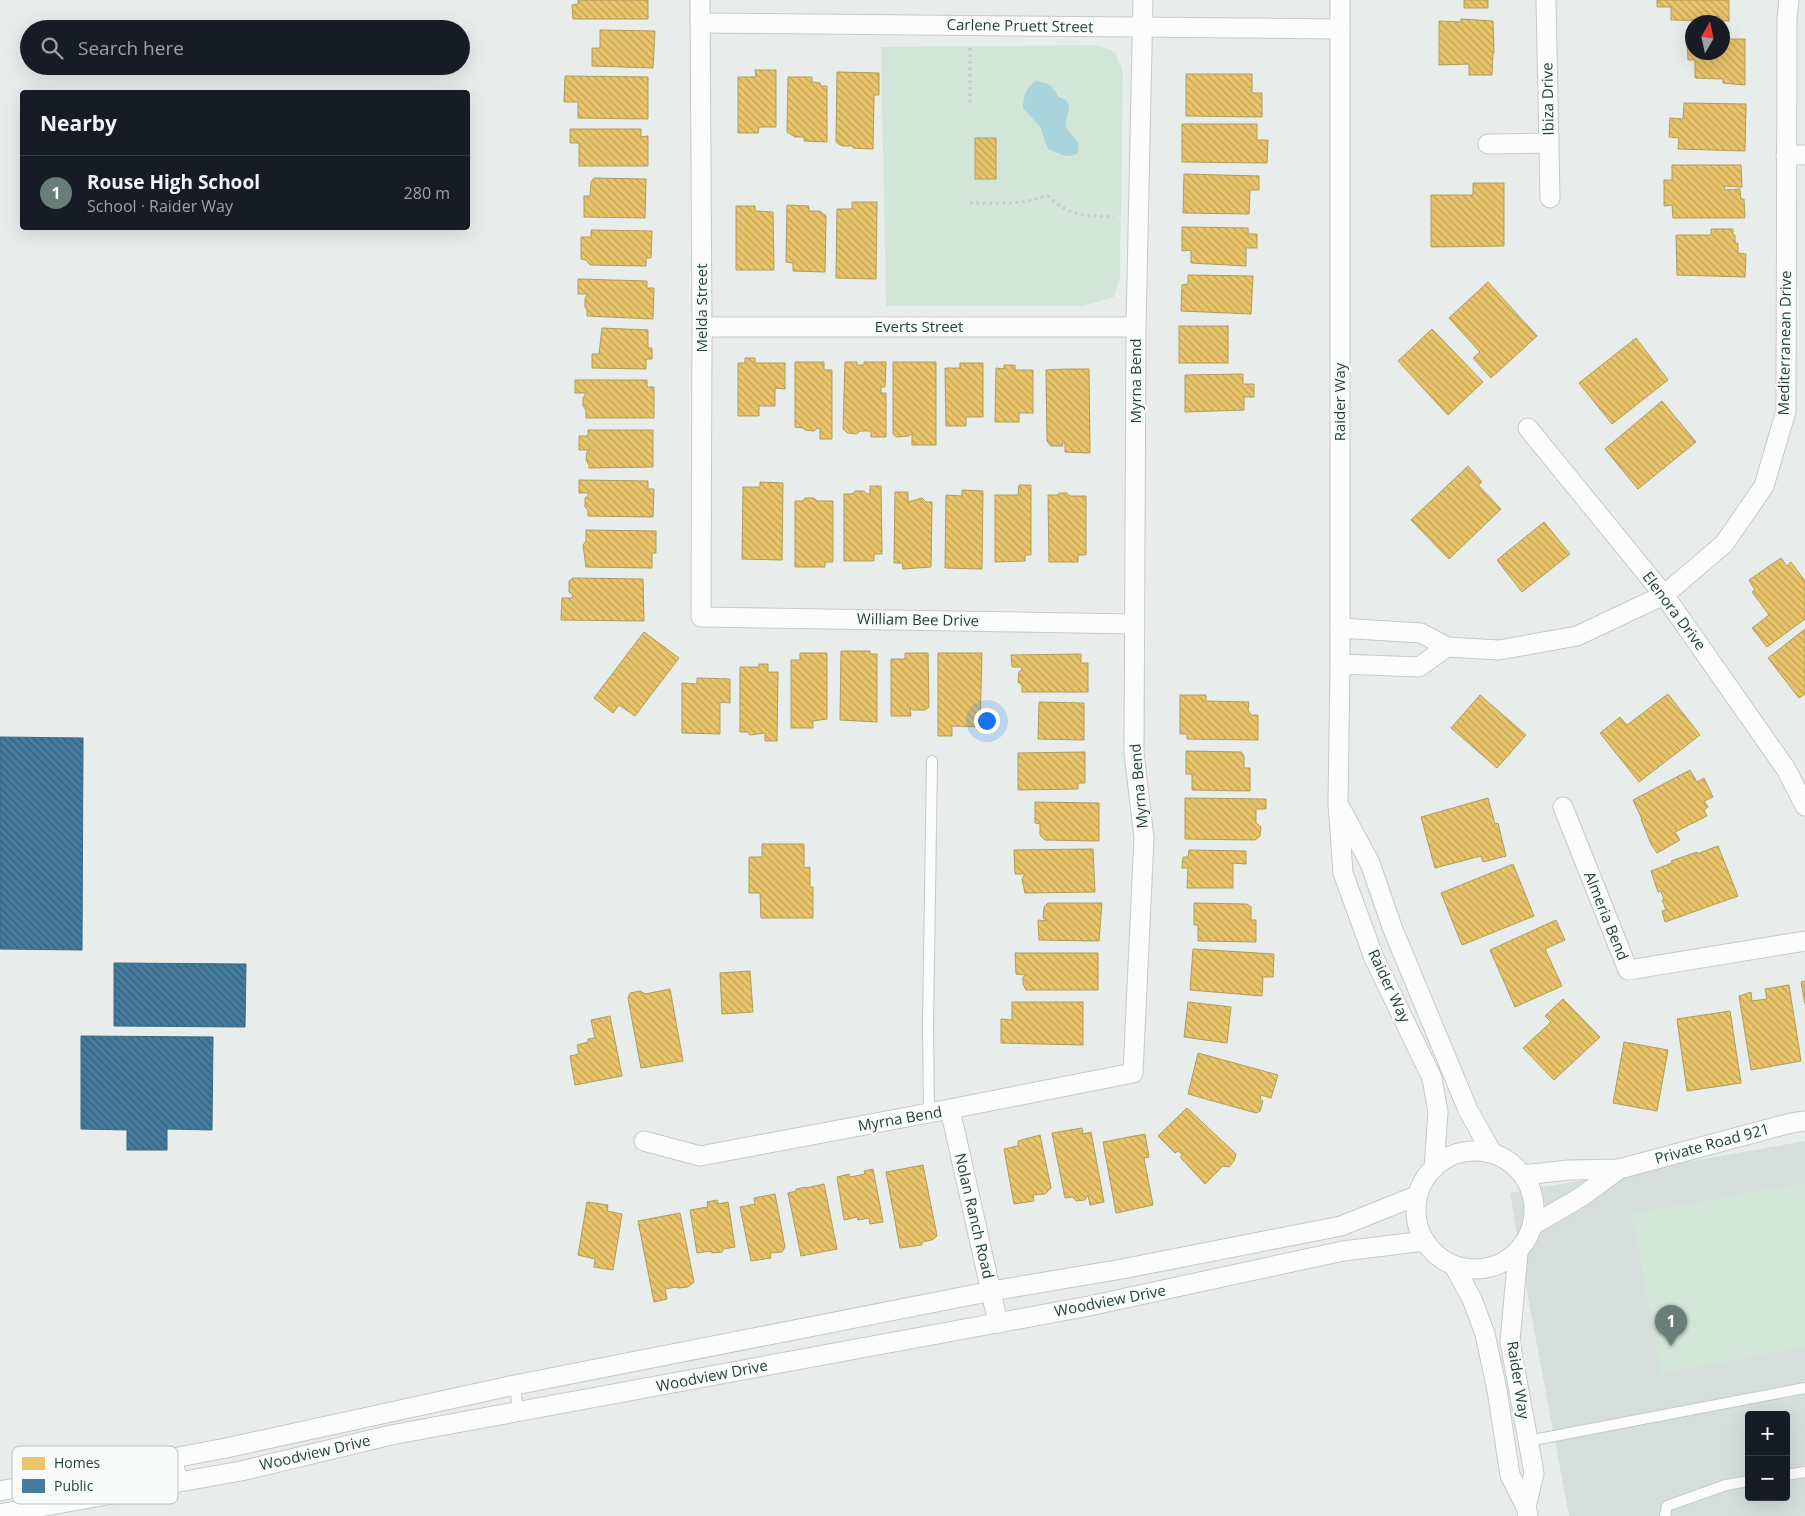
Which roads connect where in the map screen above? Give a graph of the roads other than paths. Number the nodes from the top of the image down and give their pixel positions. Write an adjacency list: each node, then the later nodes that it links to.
1 (700, 0): 6 (street, Melda Street)
2 (1143, 0): 7 (street, Myrna Bend)
3 (1340, 0): 8 (street, Raider Way)
4 (1546, 0): 9 (street, Ibiza Drive)
5 (1789, 0): 11 (street, Mediterranean Drive)
6 (700, 23): 7 (street, Carlene Pruett Street); 14 (street, Melda Street)
7 (1143, 27): 8 (street, Carlene Pruett Street); 13 (street, Myrna Bend)
8 (1340, 29): 19 (street, Raider Way)
9 (1549, 143): 10 (street); 12 (street, Ibiza Drive)
10 (1488, 144)
11 (1796, 155): 16 (street, Mediterranean Drive)
12 (1550, 198)
13 (1136, 327): 14 (street, Everts Street); 18 (street, Myrna Bend)
14 (702, 328): 17 (street, Melda Street)
15 (1528, 428): 16 (street, Elenora Drive)
16 (1664, 595): 20 (street, Mediterranean Drive); 24 (street, Elenora Drive)
17 (701, 617): 18 (street, William Bee Drive)
18 (1135, 624): 27 (street, Myrna Bend)
19 (1340, 628): 20 (street); 21 (street, Raider Way)
20 (1447, 647): 21 (street)
21 (1340, 664): 23 (street, Raider Way)
22 (932, 761): 28 (lane)
23 (1338, 804): 31 (street, Raider Way); 32 (street, Raider Way)
24 (1805, 806)
25 (1562, 807): 26 (street, Almeria Bend)
26 (1805, 941)
27 (950, 1110): 28 (street, Myrna Bend); 40 (street, Nolan Ranch Road)
28 (929, 1113): 30 (street, Myrna Bend)
29 (1805, 1121): 33 (street, Private Road 921)
30 (644, 1141)
31 (1492, 1153): 32 (street); 34 (street)
32 (1434, 1168): 35 (street)
33 (1619, 1169): 34 (street, Private Road 921); 36 (street, Private Road 921)
34 (1523, 1175): 36 (street)
35 (1416, 1196): 37 (street); 40 (street, Woodview Drive)
36 (1533, 1225): 38 (street)
37 (1425, 1241): 39 (street); 41 (street, Woodview Drive)
38 (1518, 1252): 39 (street); 45 (street, Raider Way)
39 (1454, 1266): 54 (street, Raider Way)
40 (992, 1292): 41 (street, Nolan Ranch Road); 42 (street, Woodview Drive)
41 (998, 1323): 44 (street, Woodview Drive)
42 (515, 1385): 44 (lane); 46 (street, Woodview Drive)
43 (1805, 1388): 45 (lane)
44 (518, 1412): 50 (street, Woodview Drive)
45 (1528, 1441): 54 (street, Raider Way)
46 (178, 1457)
47 (178, 1462): 50 (lane)
48 (1805, 1472): 49 (lane)
49 (1790, 1474)
50 (182, 1482): 52 (street, Woodview Drive)
51 (1745, 1482): 56 (lane)
52 (178, 1483)
53 (55, 1504): 55 (street, Woodview Drive)
54 (1527, 1512)
55 (0, 1514)
56 (1665, 1516)

